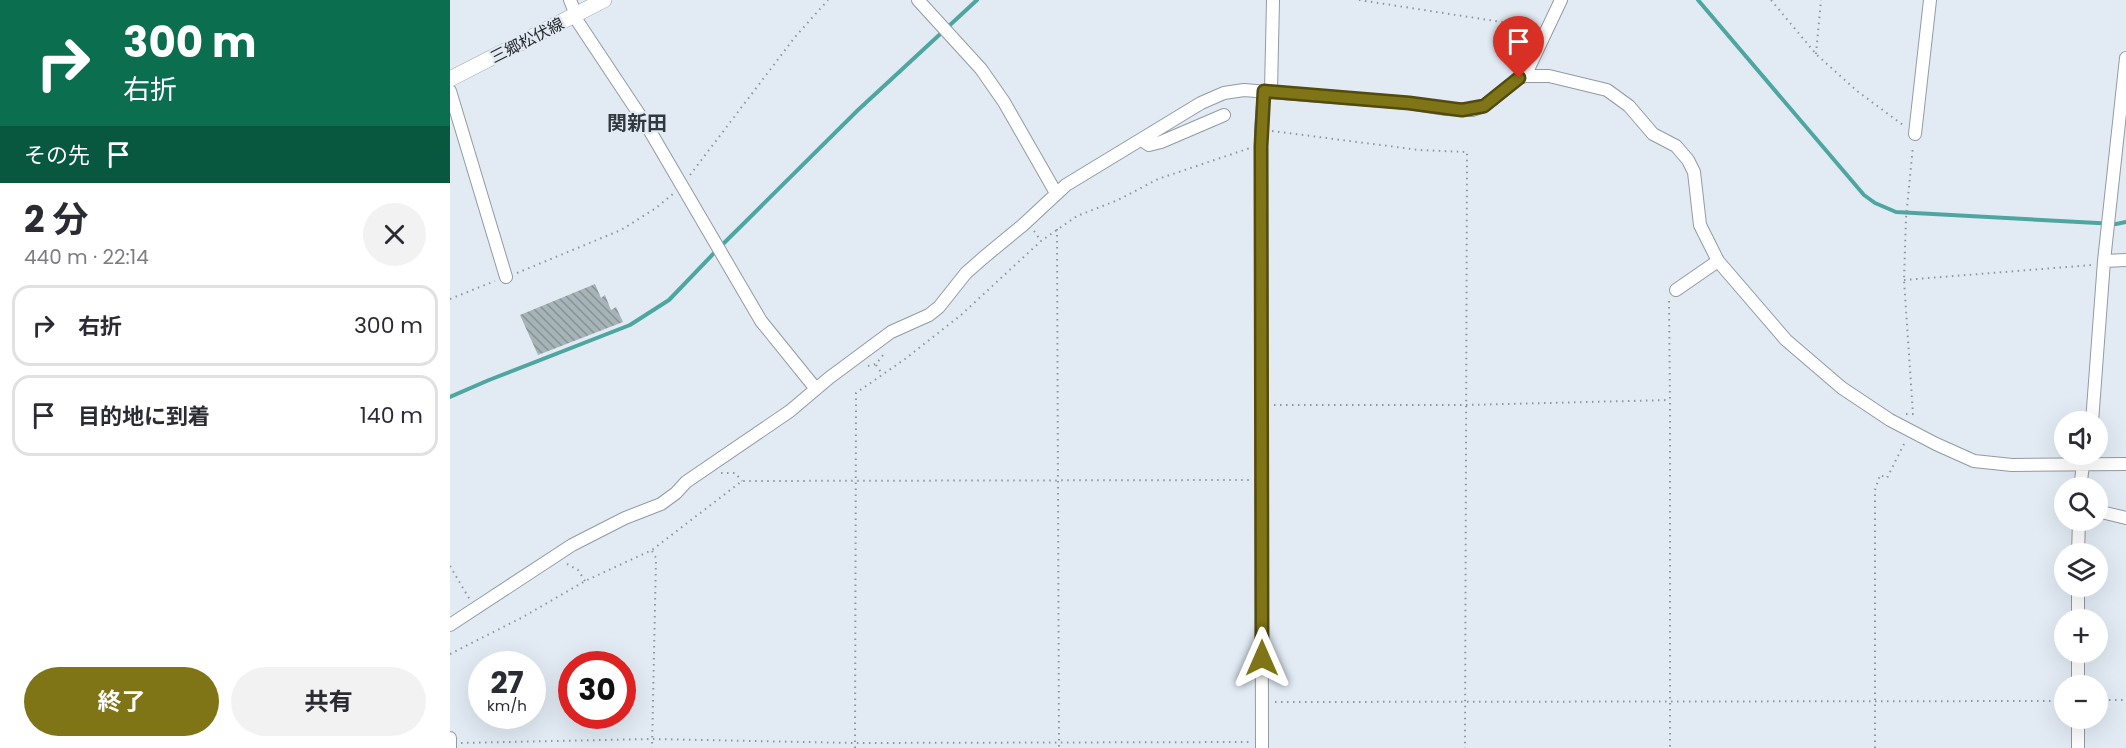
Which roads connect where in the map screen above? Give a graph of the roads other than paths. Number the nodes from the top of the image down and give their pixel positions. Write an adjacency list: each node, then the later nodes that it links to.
1 (570, 0): 7 (street)
2 (604, 0): 7 (main road, 三郷松伏線)
3 (918, 0): 16 (street)
4 (1273, 0): 12 (street)
5 (1561, 0): 9 (street)
6 (1930, 0): 14 (street)
7 (575, 16): 10 (main road, 三郷松伏線); 22 (street)
8 (2126, 58): 19 (street)
9 (1525, 76): 12 (street); 18 (street)
10 (450, 80)
11 (450, 91): 20 (street)
12 (1267, 91): 15 (street); 33 (street)
13 (1224, 115): 15 (street)
14 (1915, 134)
15 (1142, 140): 16 (street)
16 (1056, 193): 22 (street)
17 (2126, 260): 19 (street)
18 (1718, 261): 21 (street); 24 (street)
19 (2104, 262): 23 (street)
20 (507, 277)
21 (1681, 287)
22 (816, 389): 29 (street)
23 (2093, 411)
24 (2054, 463)
25 (2108, 463): 26 (street)
26 (2126, 464)
27 (2108, 514): 28 (street)
28 (2126, 518)
29 (450, 625)
30 (2078, 729): 35 (street)
31 (450, 738): 32 (street)
32 (450, 743): 34 (street)
33 (1262, 745)
34 (450, 748)
35 (2078, 748)

